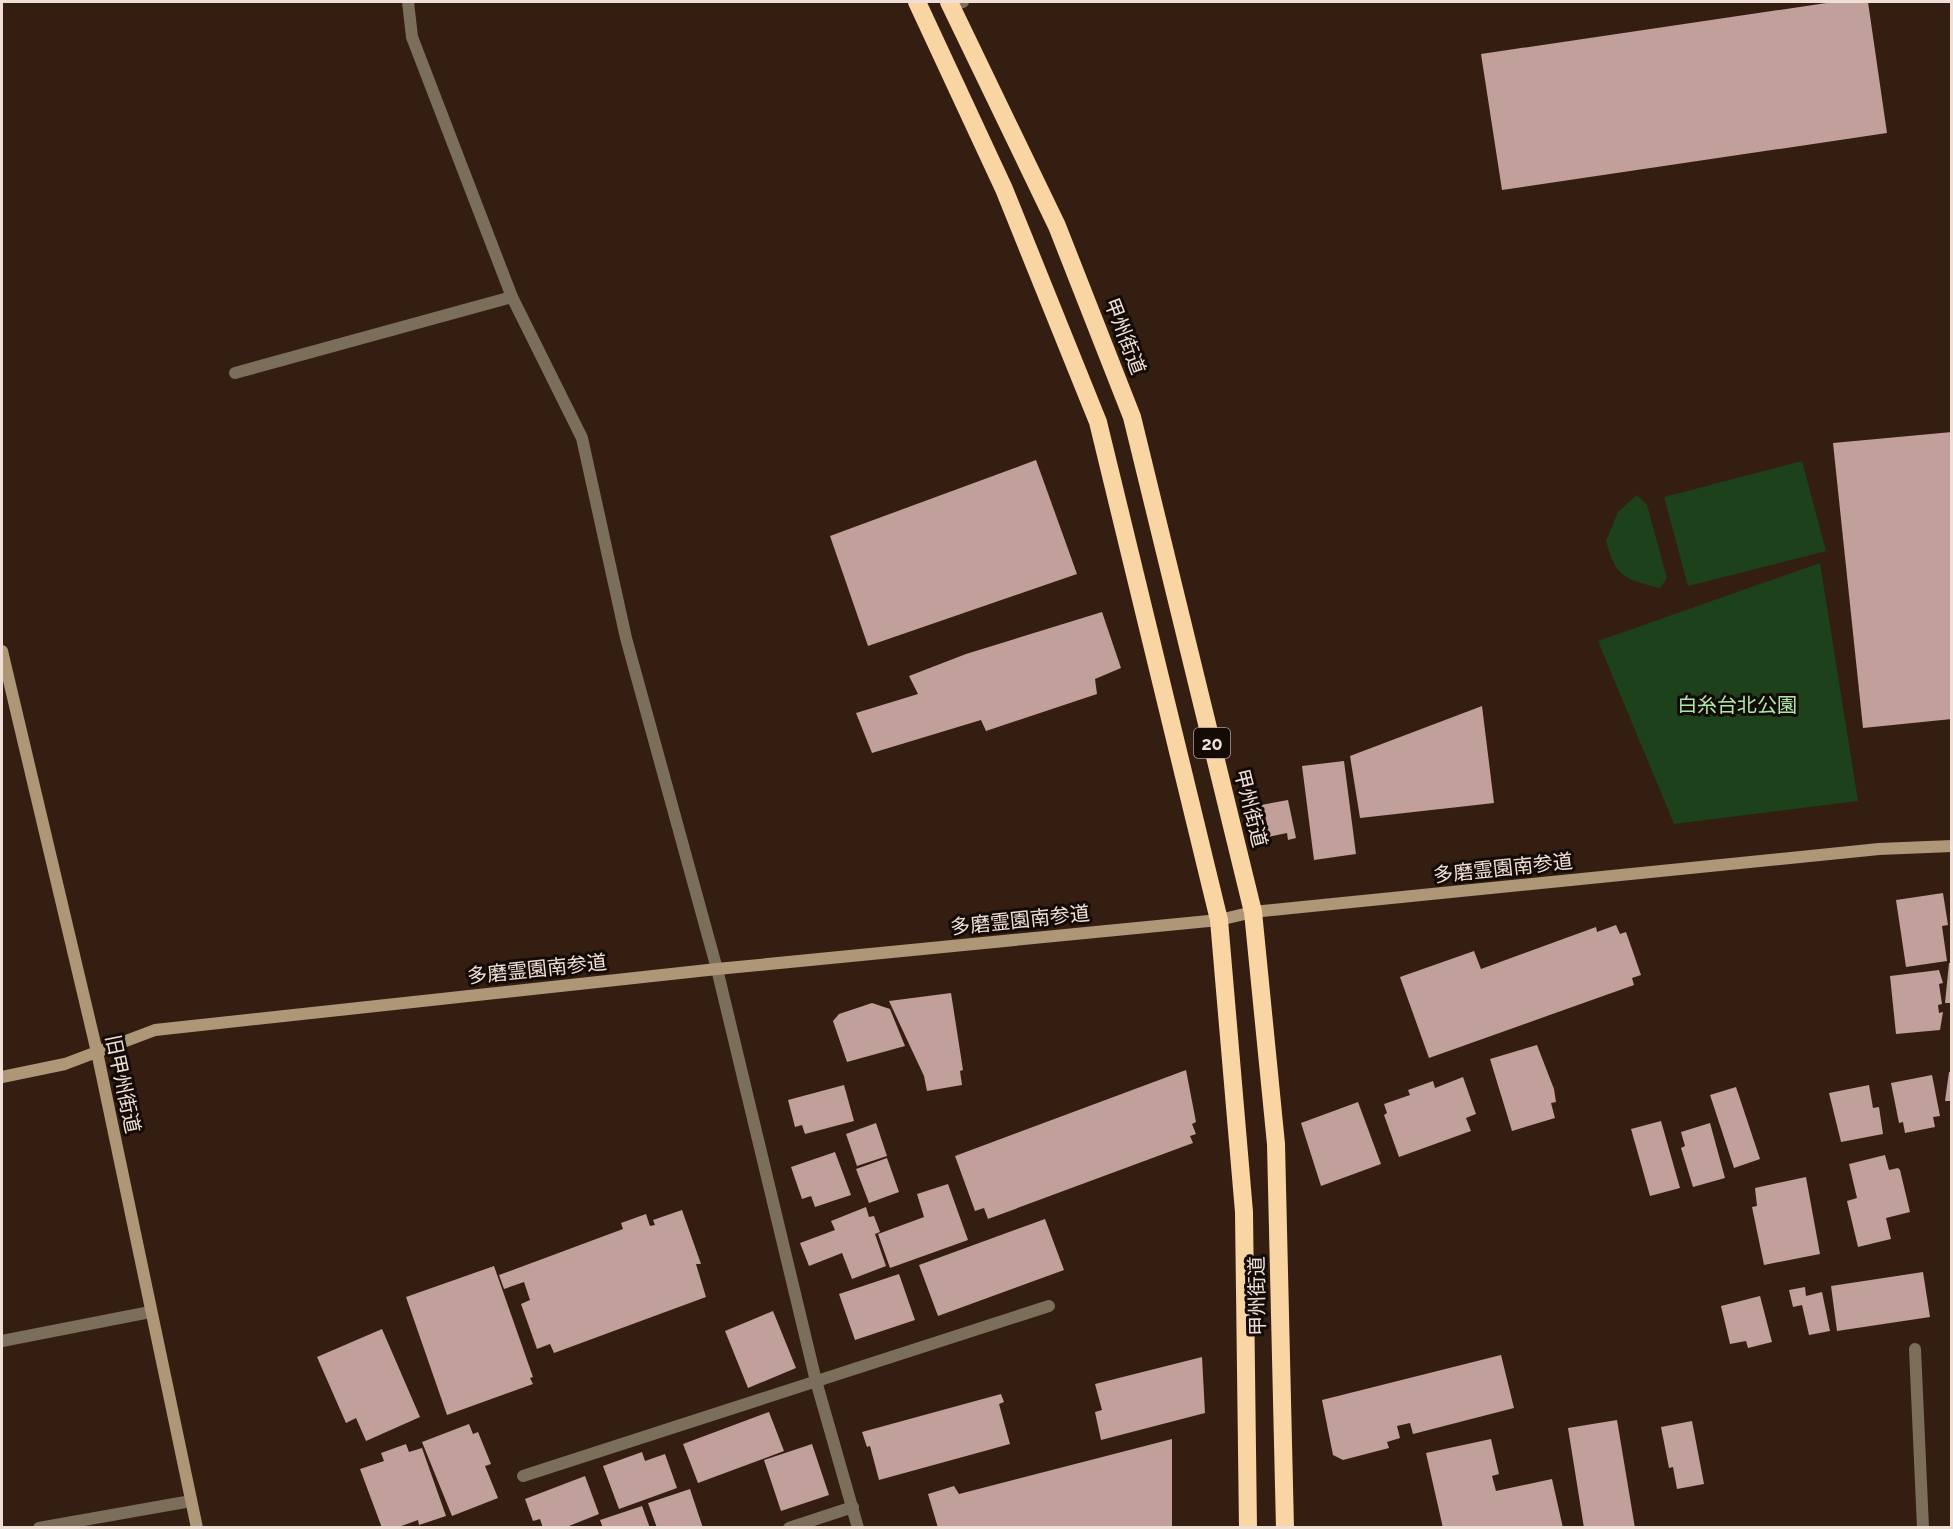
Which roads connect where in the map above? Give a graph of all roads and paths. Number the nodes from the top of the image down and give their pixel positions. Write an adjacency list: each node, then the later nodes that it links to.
1 (408, 2): 4 (street)
2 (917, 2): 9 (highway, 甲州街道 / 20)
3 (955, 3): 8 (highway, 甲州街道 / 20)
4 (512, 297): 5 (street); 10 (street)
5 (235, 373)
6 (2, 651): 11 (street, 旧甲州街道)
7 (1952, 846): 8 (street, 多磨霊園南参道)
8 (1252, 912): 9 (street, 多磨霊園南参道); 26 (highway, 甲州街道 / 20)
9 (1219, 920): 10 (street, 多磨霊園南参道); 25 (highway, 甲州街道 / 20)
10 (717, 969): 11 (street, 多磨霊園南参道); 17 (street)
11 (97, 1052): 12 (street, 多磨霊園南参道); 14 (street, 旧甲州街道)
12 (2, 1077)
13 (1049, 1306): 17 (street)
14 (150, 1312): 15 (street); 19 (street, 旧甲州街道)
15 (2, 1341)
16 (1916, 1349): 27 (street)
17 (816, 1381): 18 (street); 20 (street)
18 (523, 1476)
19 (191, 1501): 21 (street); 22 (street, 旧甲州街道)
20 (853, 1506): 23 (street); 24 (street)
21 (39, 1527)
22 (197, 1527)
23 (789, 1527)
24 (858, 1527)
25 (1248, 1527)
26 (1285, 1527)
27 (1923, 1527)

